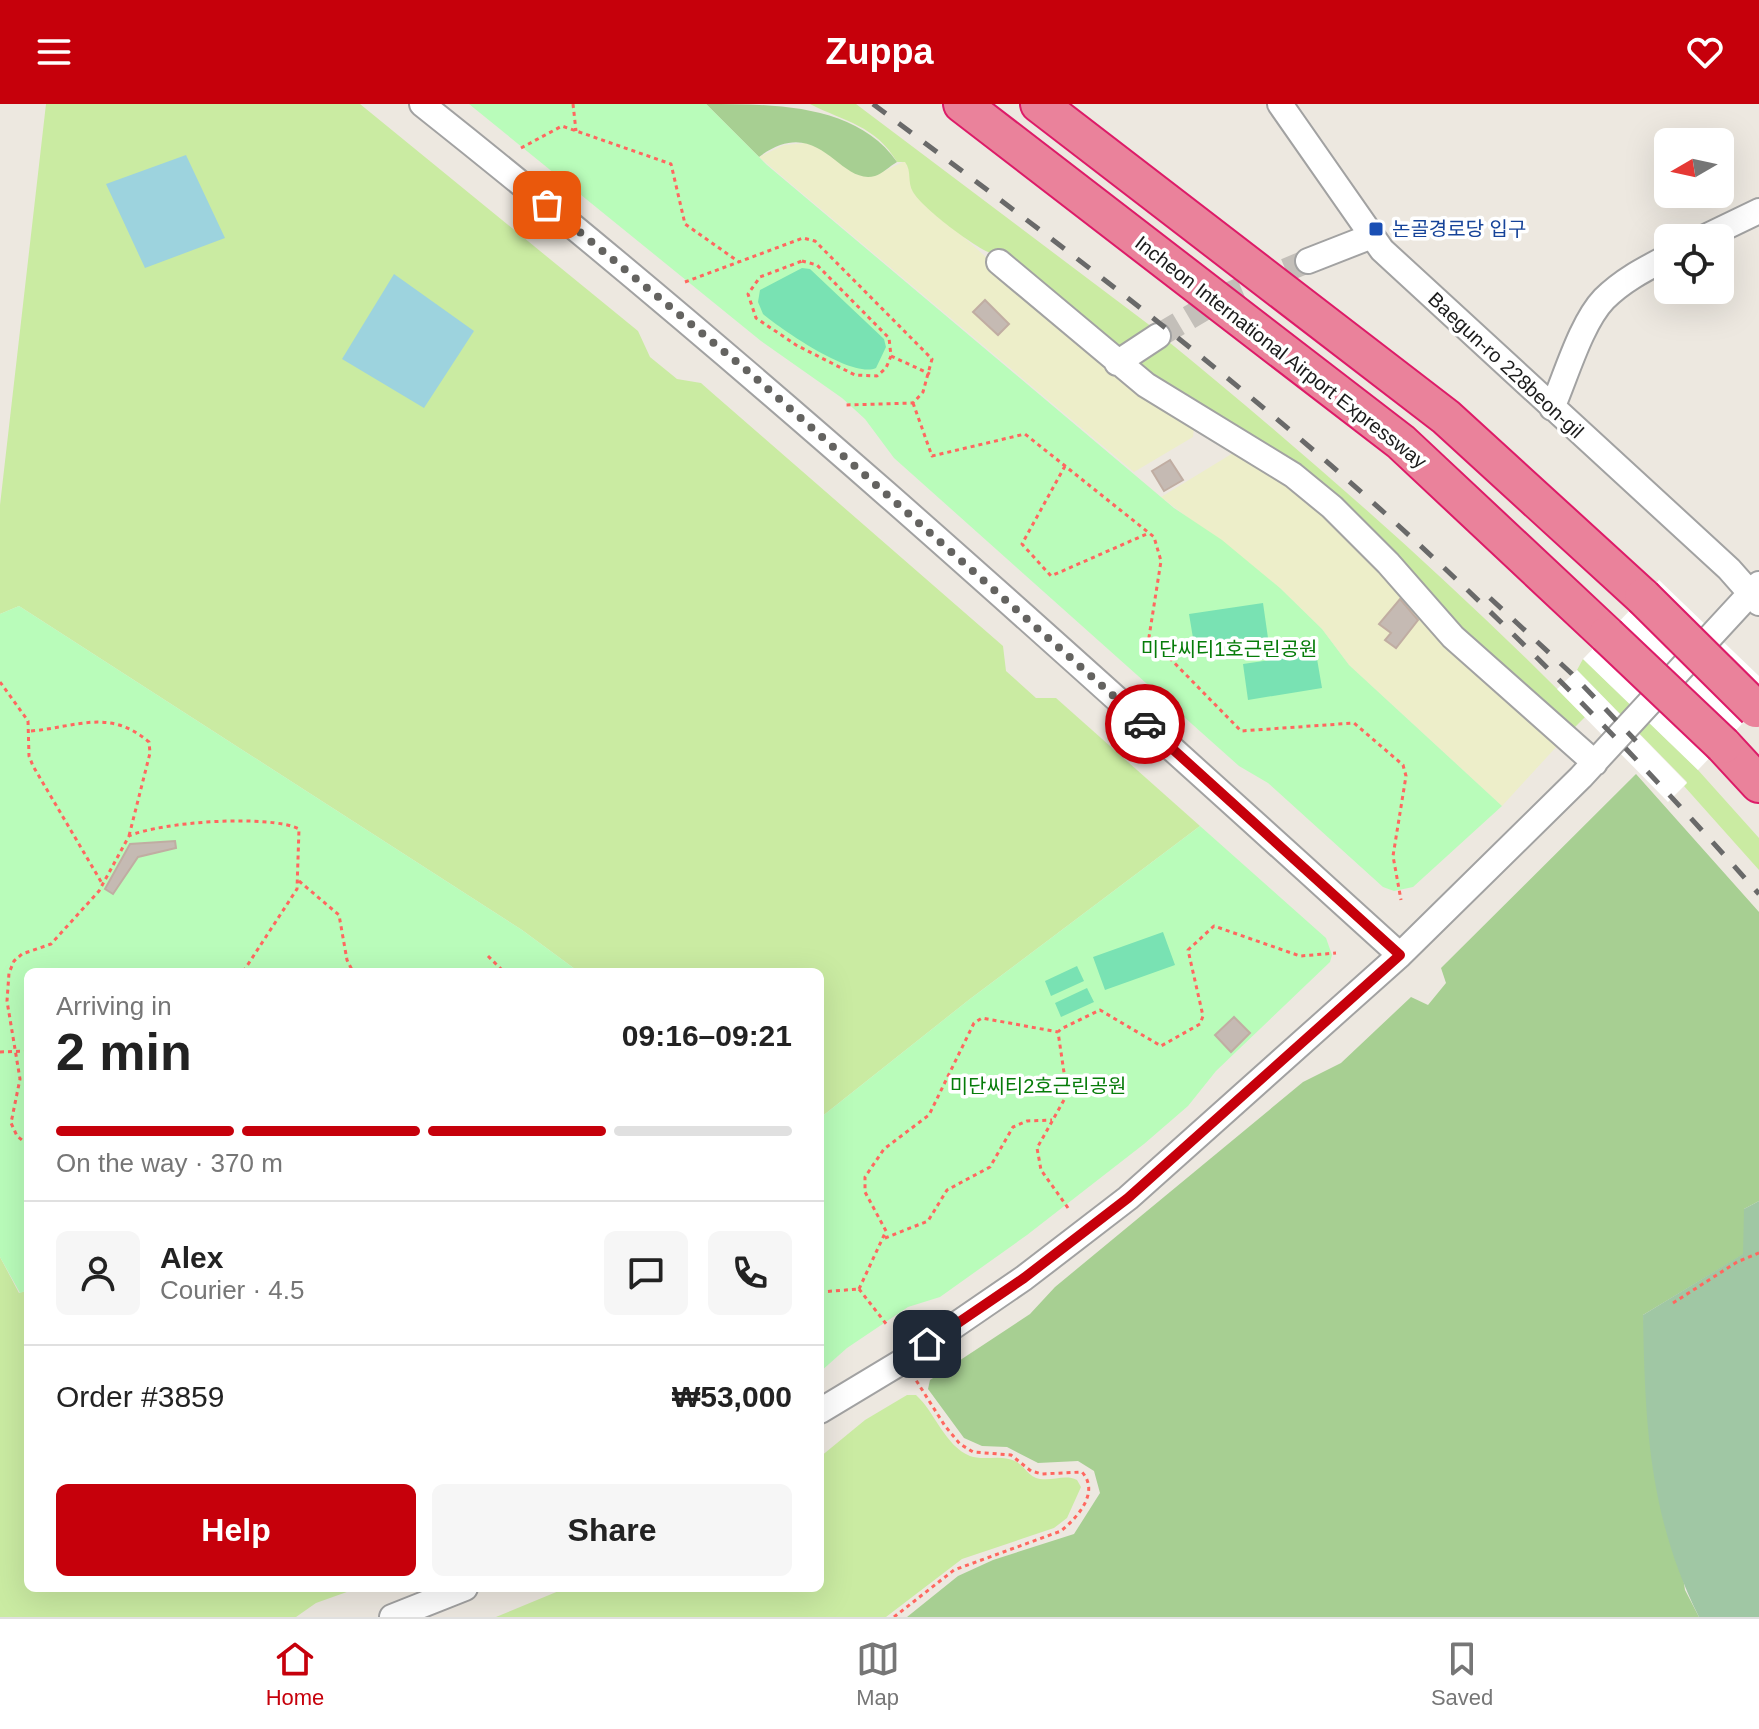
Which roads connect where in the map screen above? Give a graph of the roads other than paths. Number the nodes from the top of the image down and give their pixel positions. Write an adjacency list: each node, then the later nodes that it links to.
1 (422, 104): 18 (street)
2 (962, 104): 17 (highway, Incheon International Airport Expressway, bridge)
3 (1039, 104): 15 (highway, bridge)
4 (1280, 104): 7 (street, Baegun-ro 228beon-gil)
5 (1759, 211): 6 (street)
6 (1732, 224)
7 (1372, 236): 8 (street); 13 (street, Baegun-ro 228beon-gil)
8 (1308, 261)
9 (999, 262): 12 (street)
10 (1654, 264): 13 (street)
11 (1158, 336): 12 (street)
12 (1117, 363): 16 (street)
13 (1552, 408): 14 (street, Baegun-ro 228beon-gil)
14 (1756, 594): 16 (street)
15 (1758, 711)
16 (1595, 763): 18 (street)
17 (1759, 784)
18 (1400, 955): 19 (street)
19 (824, 1409)
20 (455, 1592): 21 (street)
21 (392, 1617)

